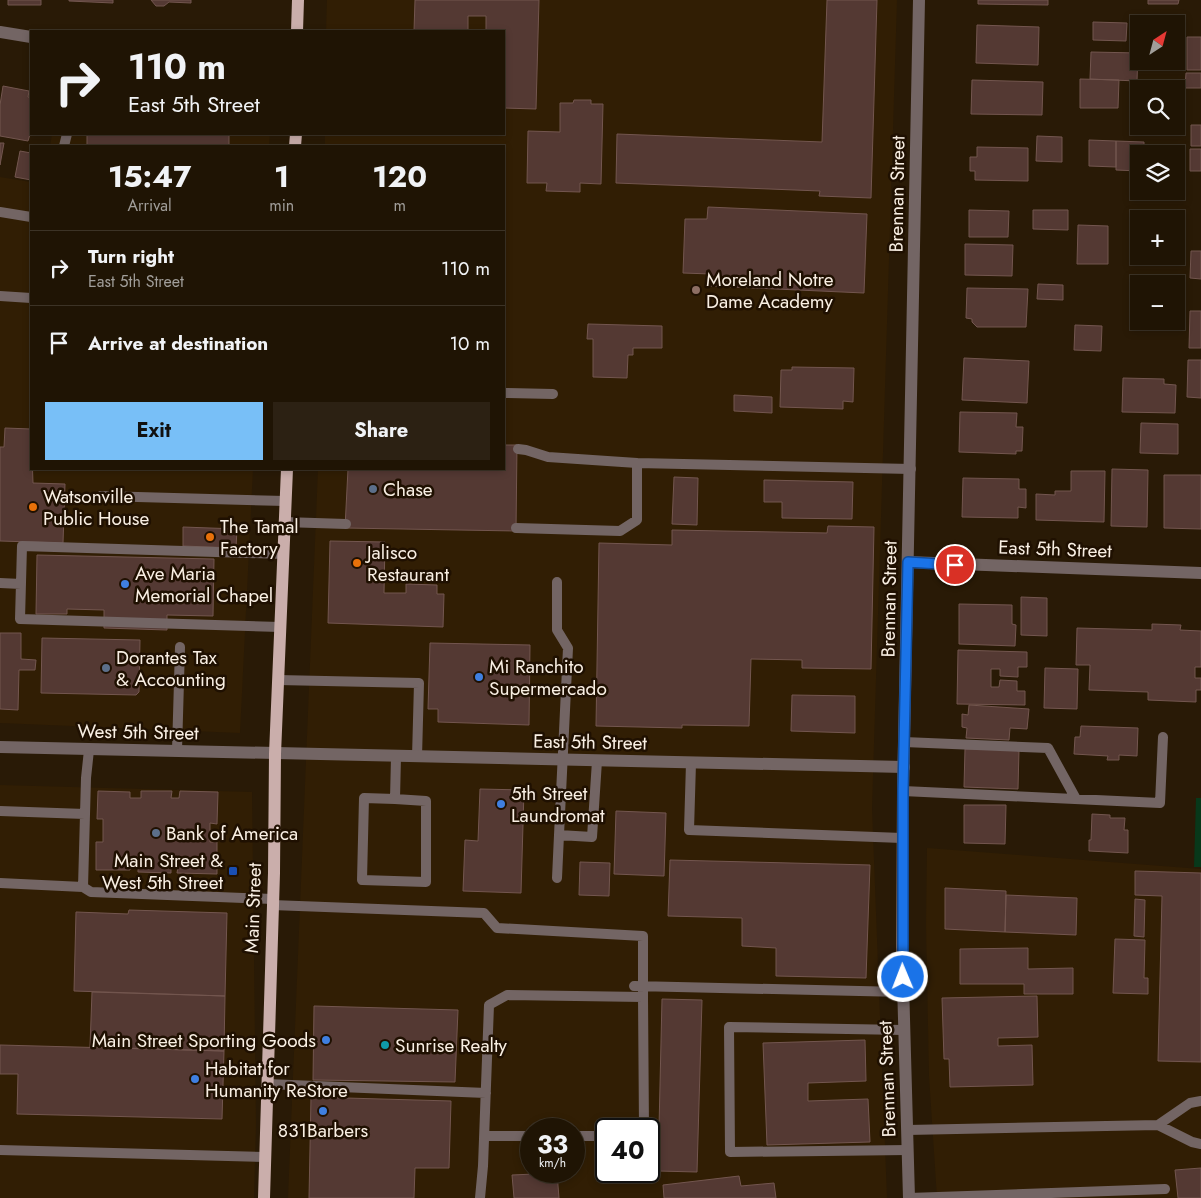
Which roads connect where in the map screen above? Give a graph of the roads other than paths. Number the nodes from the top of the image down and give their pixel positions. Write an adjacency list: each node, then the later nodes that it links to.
1 (298, 0): 3 (main road)
2 (919, 0): 14 (street, Brennan Street)
3 (297, 30)
4 (0, 32): 5 (street)
5 (30, 38)
6 (0, 212): 7 (lane)
7 (30, 217)
8 (0, 296): 9 (lane)
9 (30, 298)
10 (505, 393): 11 (lane)
11 (553, 394)
12 (518, 449): 13 (lane)
13 (637, 463): 14 (lane); 20 (lane)
14 (911, 469): 22 (street, Brennan Street)
15 (286, 470): 17 (main road, Main Street)
16 (101, 496): 17 (lane)
17 (285, 501): 18 (main road, Main Street)
18 (284, 522): 19 (lane); 21 (main road, Main Street)
19 (346, 524)
20 (516, 528)
21 (283, 554): 26 (lane); 27 (main road, Main Street)
22 (908, 562): 23 (street, East 5th Street); 31 (street, Brennan Street)
23 (1201, 573)
24 (557, 582): 38 (lane)
25 (0, 583): 26 (lane)
26 (22, 584): 27 (lane)
27 (280, 627): 29 (main road, Main Street)
28 (180, 647): 34 (lane)
29 (278, 680): 35 (main road, Main Street); 37 (lane)
30 (1163, 737): 44 (lane)
31 (904, 742): 41 (street, Brennan Street); 44 (lane)
32 (0, 747): 33 (street, West 5th Street)
33 (89, 750): 34 (street, West 5th Street); 46 (lane)
34 (177, 750): 35 (street, West 5th Street)
35 (275, 754): 36 (street, East 5th Street); 52 (main road, Main Street)
36 (396, 756): 37 (street, East 5th Street); 43 (lane)
37 (417, 757): 38 (street, East 5th Street)
38 (562, 760): 39 (street, East 5th Street); 47 (lane)
39 (597, 761): 40 (street, East 5th Street); 47 (lane)
40 (691, 763): 41 (street, East 5th Street); 48 (lane)
41 (904, 767): 42 (street, Brennan Street)
42 (903, 791): 44 (lane); 48 (street, Brennan Street)
43 (395, 799): 43 (lane)
44 (1076, 799)
45 (0, 811): 46 (lane)
46 (85, 814): 51 (lane)
47 (559, 835): 49 (lane)
48 (902, 838): 54 (street, Brennan Street)
49 (557, 878)
50 (0, 884): 51 (lane)
51 (83, 887): 52 (lane)
52 (272, 902): 53 (lane); 56 (main road, Main Street)
53 (640, 989): 54 (lane); 57 (lane); 59 (lane)
54 (903, 992): 55 (street, Brennan Street)
55 (904, 1030): 61 (street, Brennan Street); 66 (lane)
56 (267, 1084): 57 (lane); 67 (main road, Main Street)
57 (486, 1094): 62 (lane)
58 (1201, 1101): 60 (lane)
59 (644, 1118)
60 (1158, 1125): 61 (lane); 64 (lane)
61 (907, 1130): 66 (street, Brennan Street)
62 (484, 1136): 63 (lane); 70 (lane)
63 (520, 1136)
64 (1201, 1144)
65 (0, 1150): 67 (lane)
66 (908, 1150): 71 (street, Brennan Street)
67 (265, 1157): 69 (main road, Main Street)
68 (1165, 1189): 71 (lane)
69 (264, 1198)
70 (480, 1198)
71 (909, 1198)

